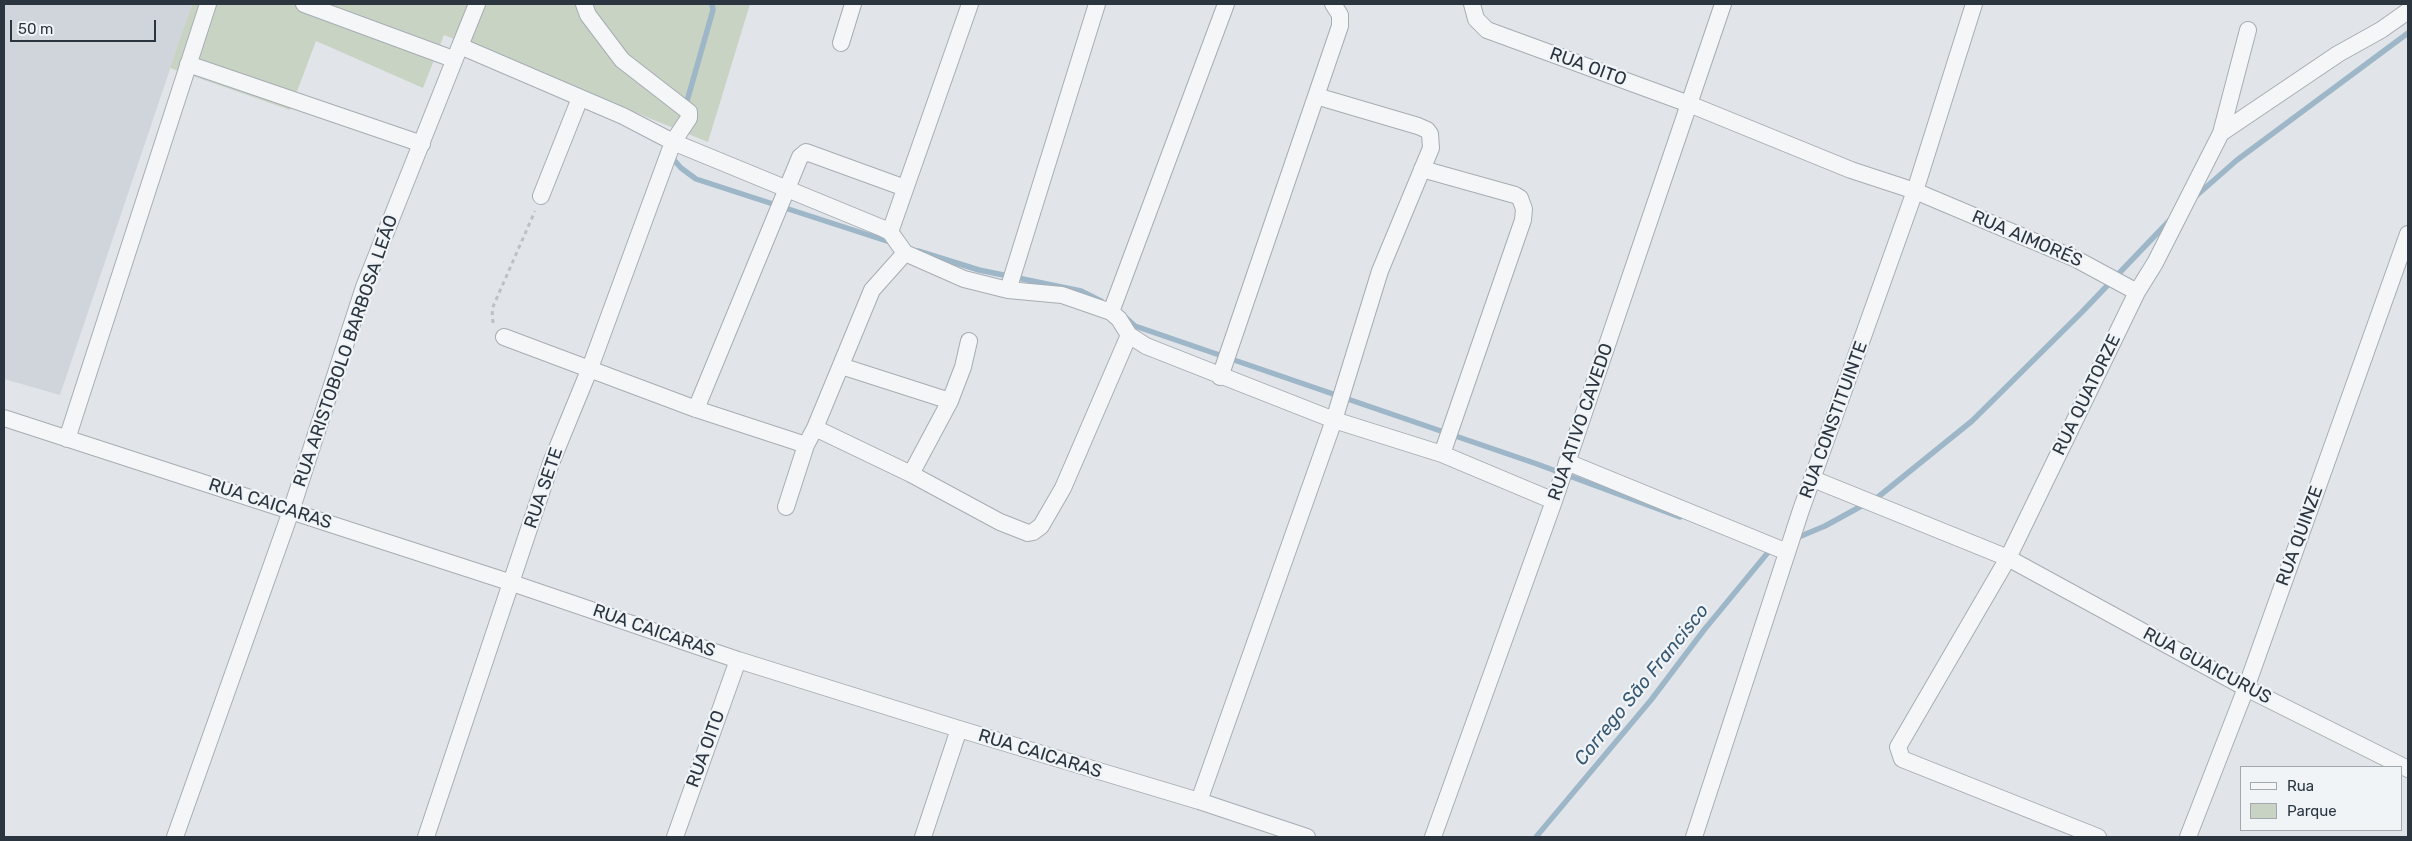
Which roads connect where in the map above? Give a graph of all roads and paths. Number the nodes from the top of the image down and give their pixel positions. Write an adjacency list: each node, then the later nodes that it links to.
1 (208, 4): 17 (street)
2 (304, 4): 16 (street)
3 (477, 4): 16 (street, RUA ARISTOBOLO BARBOSA LEÃO)
4 (584, 4): 22 (street, RUA SETE)
5 (853, 4): 15 (street)
6 (970, 4): 26 (street)
7 (1097, 4): 32 (street)
8 (1226, 4): 34 (street)
9 (1333, 4): 18 (street)
10 (1472, 4): 20 (street, RUA OITO)
11 (1723, 4): 20 (street, RUA ATIVO CAVEDO)
12 (1974, 4): 27 (street, RUA CONSTITUINTE)
13 (2408, 11): 21 (street)
14 (2248, 30): 21 (street, RUA QUATORZE)
15 (841, 43)
16 (456, 53): 19 (street); 23 (street, RUA ARISTOBOLO BARBOSA LEÃO)
17 (188, 64): 23 (street); 46 (street)
18 (1316, 96): 24 (street); 40 (street)
19 (580, 98): 22 (street); 28 (street)
20 (1689, 104): 27 (street, RUA OITO); 49 (street, RUA ATIVO CAVEDO)
21 (2221, 133): 33 (street, RUA QUATORZE)
22 (673, 142): 25 (street); 39 (street, RUA SETE)
23 (422, 144): 54 (street, RUA ARISTOBOLO BARBOSA LEÃO)
24 (1422, 169): 44 (street); 48 (street)
25 (787, 188): 26 (street); 29 (street); 42 (street)
26 (905, 188): 29 (street)
27 (1915, 191): 33 (street, RUA AIMORÉS); 51 (street, RUA CONSTITUINTE)
28 (541, 196): 36 (path)
29 (890, 232): 31 (street)
30 (2408, 234): 59 (street, RUA QUINZE)
31 (905, 254): 32 (street); 38 (street)
32 (1008, 290): 34 (street)
33 (2137, 292): 56 (street, RUA QUATORZE)
34 (1111, 312): 35 (street)
35 (1130, 335): 40 (street); 50 (street)
36 (504, 337): 39 (street)
37 (969, 341): 41 (street)
38 (841, 366): 41 (street); 45 (street)
39 (590, 368): 42 (street); 57 (street, RUA SETE)
40 (1220, 377): 44 (street)
41 (950, 401): 50 (street)
42 (696, 409): 47 (street)
43 (4, 418): 46 (street, RUA CAICARAS)
44 (1334, 420): 48 (street); 62 (street)
45 (815, 428): 47 (street); 50 (street)
46 (66, 439): 54 (street, RUA CAICARAS)
47 (806, 445): 53 (street)
48 (1442, 454): 52 (street)
49 (1567, 462): 52 (street, RUA ATIVO CAVEDO); 55 (street)
50 (911, 474)
51 (1813, 478): 55 (street, RUA CONSTITUINTE); 56 (street, RUA GUAICURUS)
52 (1554, 501): 68 (street, RUA ATIVO CAVEDO)
53 (786, 507)
54 (291, 510): 57 (street, RUA CAICARAS); 63 (street, RUA ARISTOBOLO BARBOSA LEÃO)
55 (1785, 549): 69 (street, RUA CONSTITUINTE)
56 (2008, 558): 59 (street, RUA GUAICURUS); 70 (street, RUA QUATORZE)
57 (512, 583): 58 (street, RUA CAICARAS); 64 (street, RUA SETE)
58 (738, 660): 60 (street, RUA CAICARAS); 65 (street, RUA OITO)
59 (2246, 688): 61 (street, RUA GUAICURUS); 71 (street, RUA QUINZE)
60 (959, 730): 62 (street, RUA CAICARAS); 66 (street)
61 (2400, 766)
62 (1199, 801): 67 (street, RUA CAICARAS)
63 (175, 837)
64 (426, 837)
65 (675, 837)
66 (923, 837)
67 (1307, 837)
68 (1433, 837)
69 (1694, 837)
70 (2098, 837)
71 (2188, 837)

